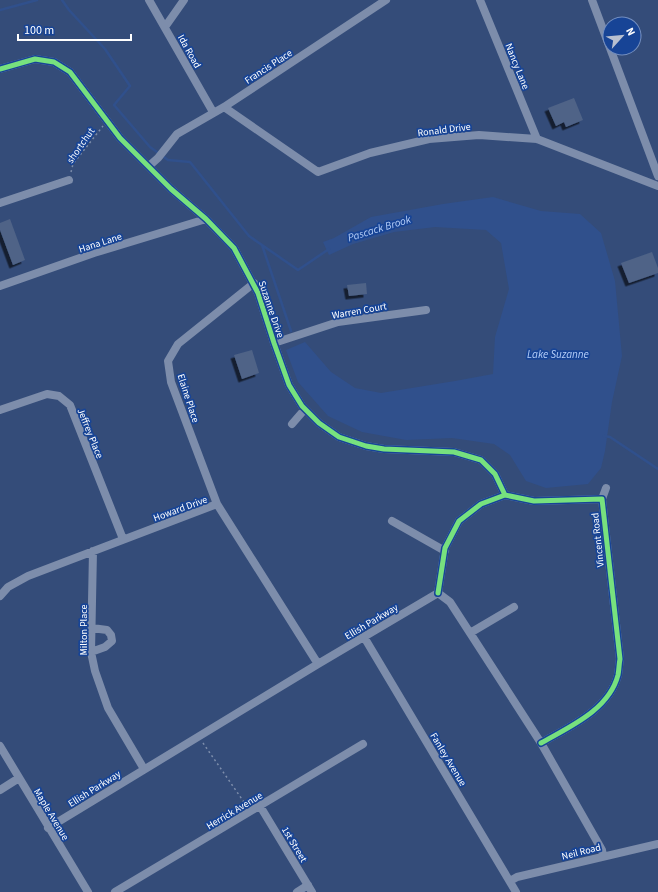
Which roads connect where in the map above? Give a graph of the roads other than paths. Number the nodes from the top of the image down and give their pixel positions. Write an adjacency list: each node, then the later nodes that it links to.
1 (149, 0): 6 (street, Ida Road)
2 (184, 0): 6 (street)
3 (386, 0): 8 (street, Francis Place)
4 (480, 0): 10 (street, Nancy Lane)
5 (592, 0): 12 (street)
6 (165, 27): 9 (street, Ida Road)
7 (0, 70): 11 (street, Suzanne Drive)
8 (224, 107): 9 (street, Francis Place); 10 (street, Ronald Drive)
9 (213, 112): 11 (street, Francis Place)
10 (537, 139): 14 (street, Ronald Drive)
11 (149, 166): 16 (street, Suzanne Drive)
12 (658, 176)
13 (69, 180): 15 (street)
14 (658, 186)
15 (0, 203)
16 (206, 219): 17 (street, Suzanne Drive); 18 (street, Hana Lane)
17 (254, 283): 20 (street, Suzanne Drive); 27 (street, Elaine Place)
18 (0, 286)
19 (426, 310): 20 (street, Warren Court)
20 (274, 343): 21 (street, Suzanne Drive)
21 (306, 409): 23 (street); 25 (street, Suzanne Drive)
22 (0, 410): 29 (street, Jeffrey Place)
23 (292, 424)
24 (606, 488): 26 (street, Vincent Road)
25 (505, 495): 26 (street, Vincent Road); 31 (street)
26 (602, 499): 40 (street, Vincent Road)
27 (217, 504): 29 (street, Howard Drive); 39 (street, Howard Drive)
28 (392, 521): 31 (street)
29 (123, 539): 30 (street, Howard Drive)
30 (94, 551): 33 (street, Howard Drive); 35 (street, Milton Place)
31 (445, 552): 32 (street)
32 (438, 593): 36 (street); 37 (street, Ellish Parkway)
33 (0, 596)
34 (514, 607): 36 (street)
35 (92, 628): 38 (street, Milton Place); 38 (street)
36 (470, 633): 40 (street)
37 (364, 637): 39 (street, Ellish Parkway); 50 (street, Fanley Avenue)
38 (92, 652): 43 (street, Milton Place)
39 (318, 664): 43 (street, Ellish Parkway)
40 (541, 743): 49 (street)
41 (363, 744): 46 (street, Herrick Avenue)
42 (0, 746): 44 (street, Maple Avenue)
43 (144, 769): 47 (street, Ellish Parkway)
44 (19, 778): 45 (street); 47 (street, Maple Avenue)
45 (0, 790)
46 (260, 806): 51 (street, 1st Street); 53 (street, Herrick Avenue)
47 (48, 828): 52 (street, Maple Avenue)
48 (658, 844): 49 (street, Neil Road)
49 (603, 856): 50 (street, Neil Road)
50 (510, 881): 55 (street, Fanley Avenue)
51 (310, 889): 54 (street)
52 (88, 892)
53 (115, 892)
54 (297, 892)
55 (516, 892)

